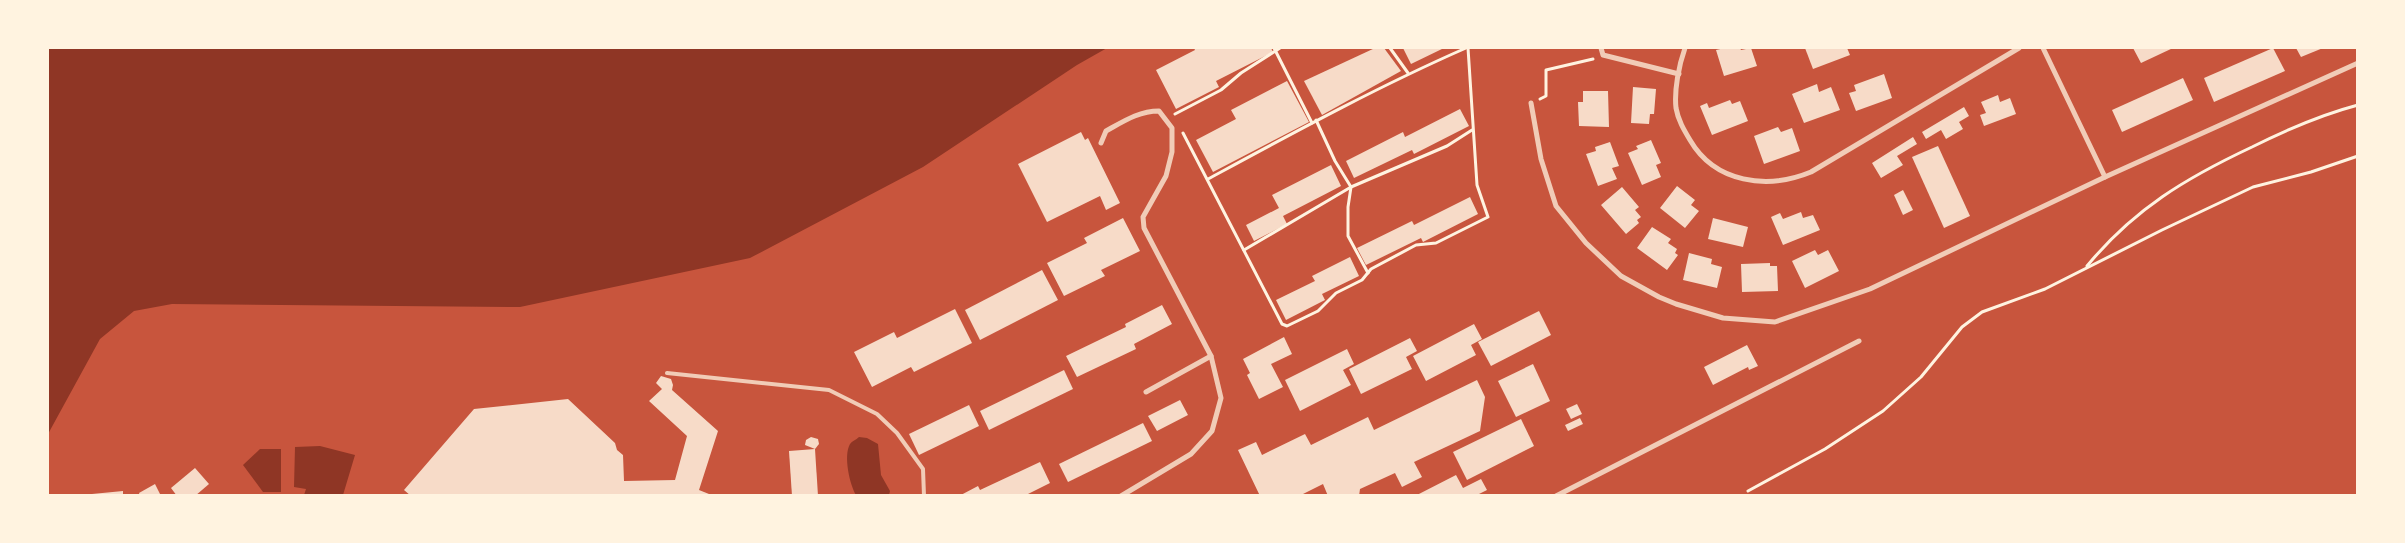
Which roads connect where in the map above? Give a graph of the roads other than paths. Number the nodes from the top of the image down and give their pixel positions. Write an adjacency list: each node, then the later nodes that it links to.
1 (1601, 48): 6 (street)
2 (1684, 48): 6 (street)
3 (2019, 48): 6 (street)
4 (2043, 48): 9 (street)
5 (2358, 62): 9 (street)
6 (1679, 74)
7 (1531, 103): 9 (street)
8 (1102, 143): 11 (street)
9 (2106, 177)
10 (1859, 341): 16 (street)
11 (1210, 356): 13 (street); 15 (street)
12 (667, 374): 14 (lane)
13 (1146, 392)
14 (924, 496)
15 (1121, 496)
16 (1556, 496)

